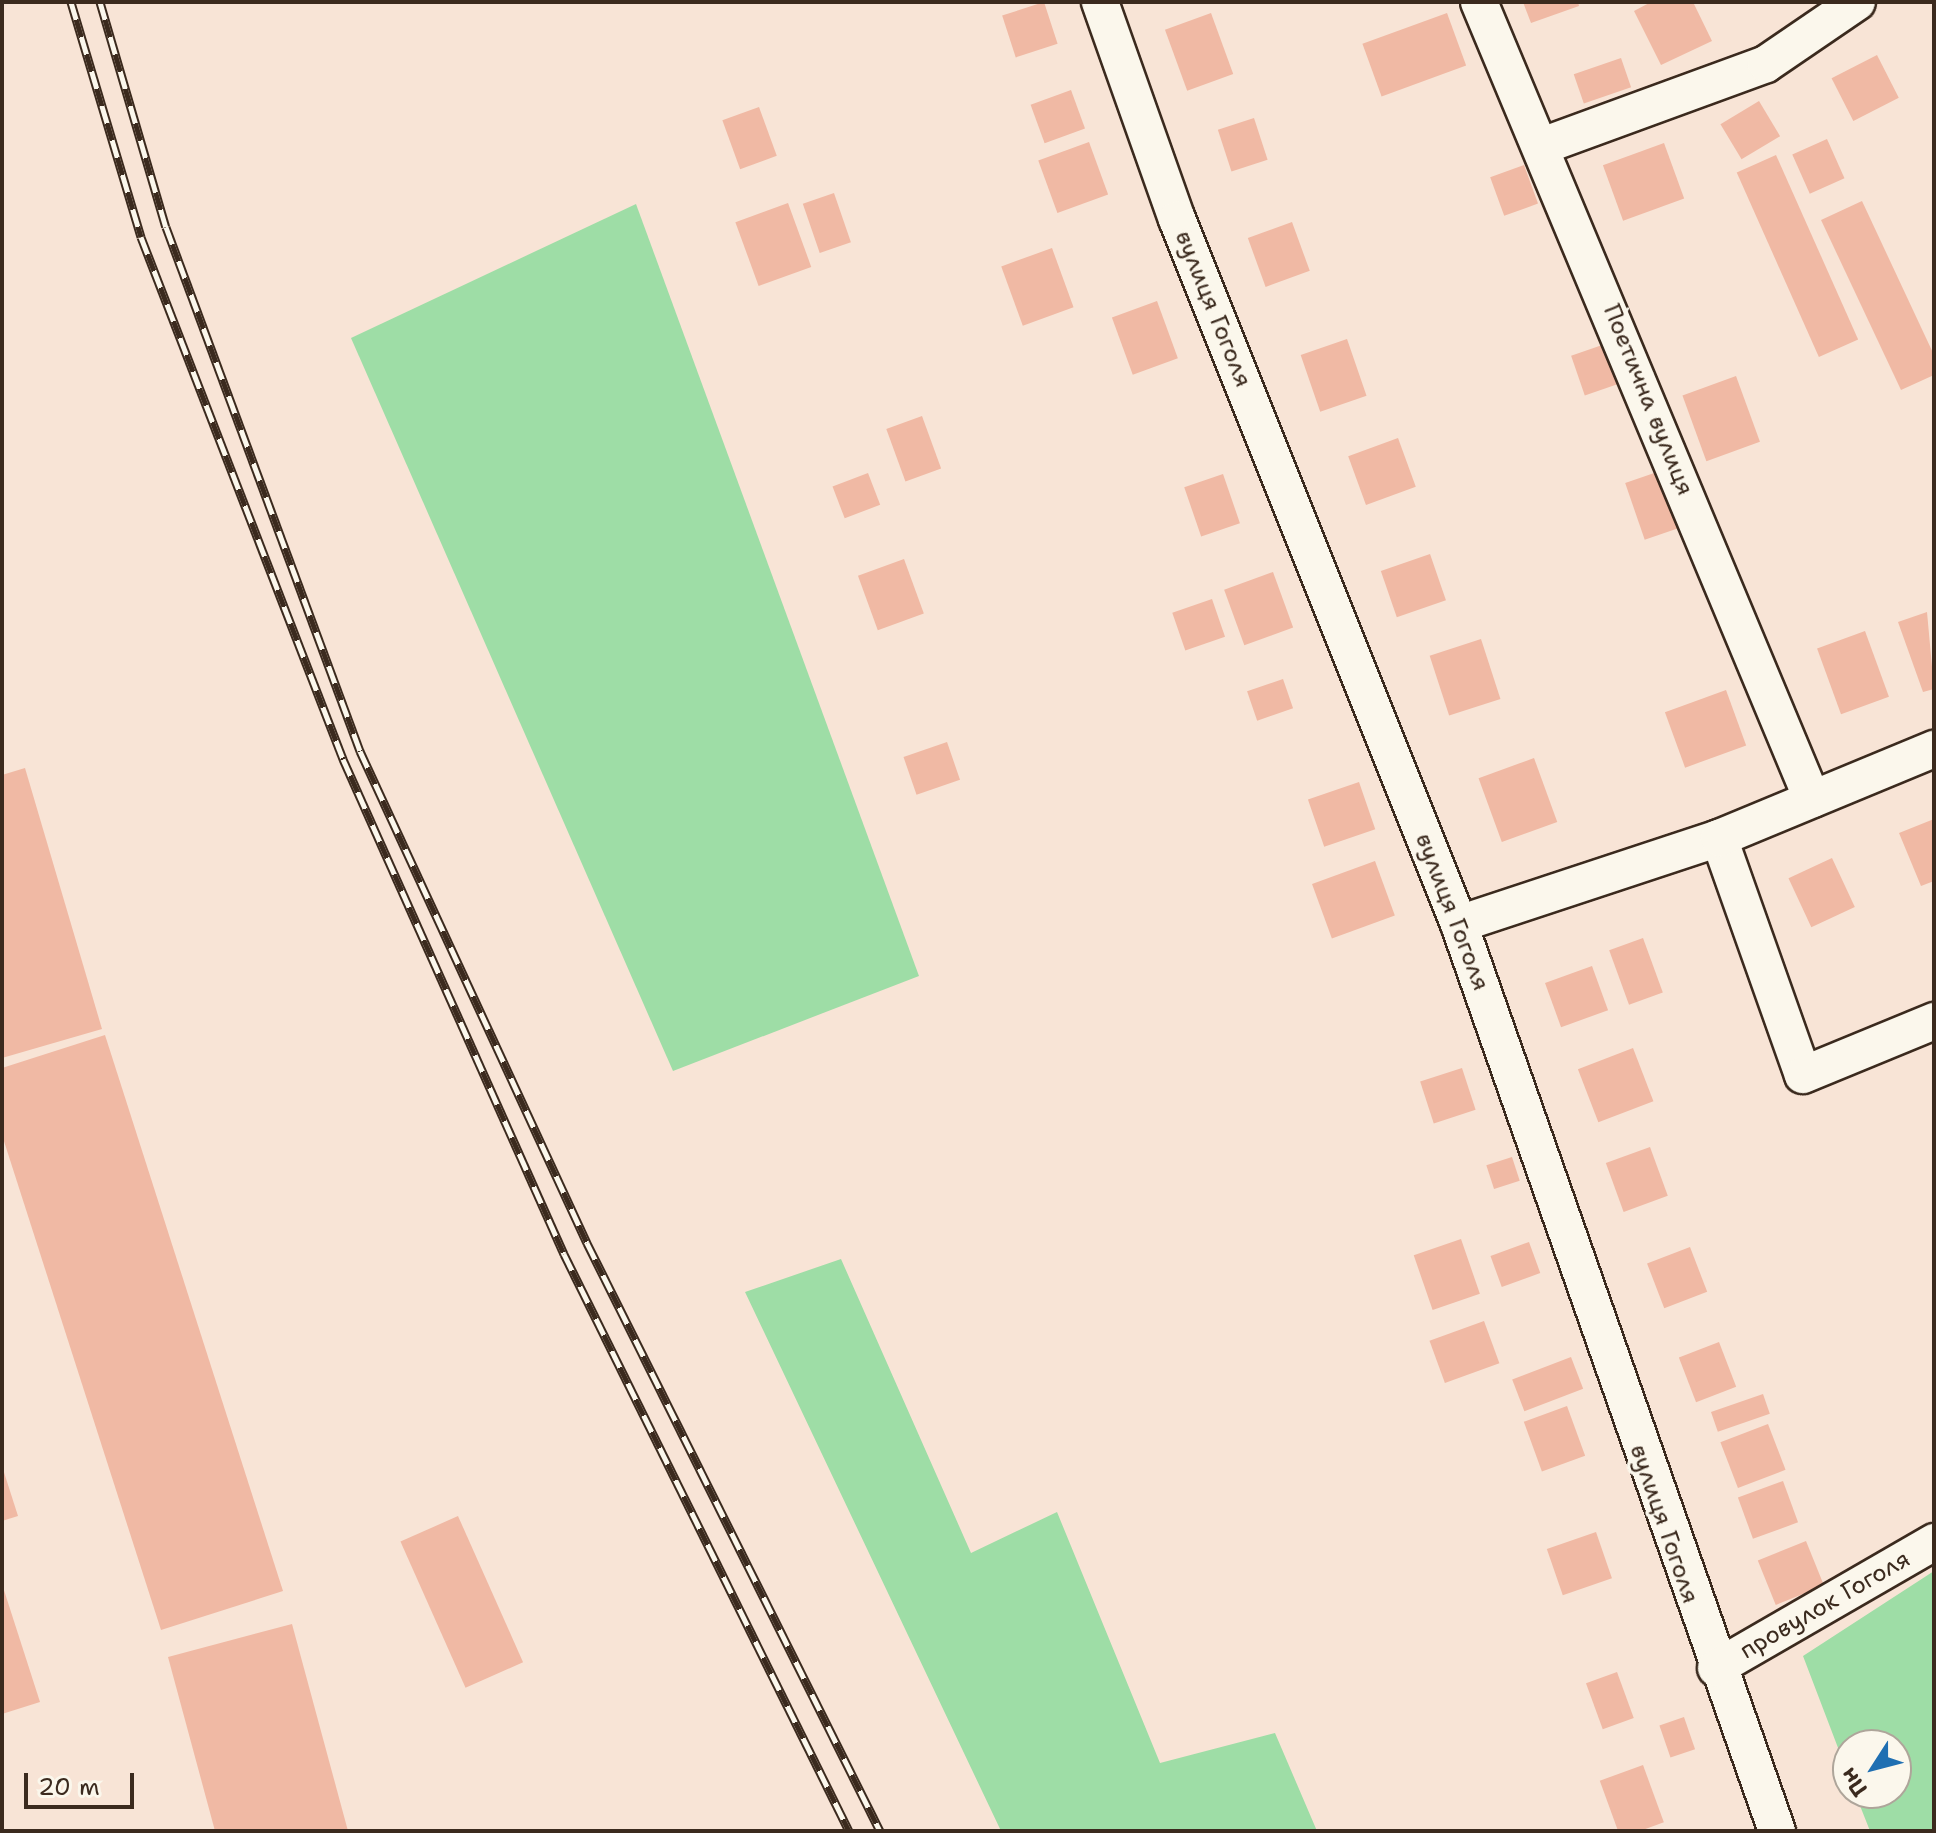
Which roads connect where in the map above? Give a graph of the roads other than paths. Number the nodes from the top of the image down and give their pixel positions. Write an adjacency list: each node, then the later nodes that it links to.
1 (1100, 2): 8 (street, вулиця Гоголя)
2 (1479, 2): 4 (street, Поетична вулиця)
3 (1857, 2): 4 (street)
4 (1545, 145): 6 (street, Поетична вулиця)
5 (1934, 749): 6 (street)
6 (1812, 799): 7 (street)
7 (1719, 838): 8 (street); 9 (street)
8 (1459, 924): 11 (street, вулиця Гоголя)
9 (1934, 1021)
10 (1934, 1542): 11 (street, провулок Гоголя)
11 (1716, 1668): 12 (street, вулиця Гоголя)
12 (1777, 1831)

